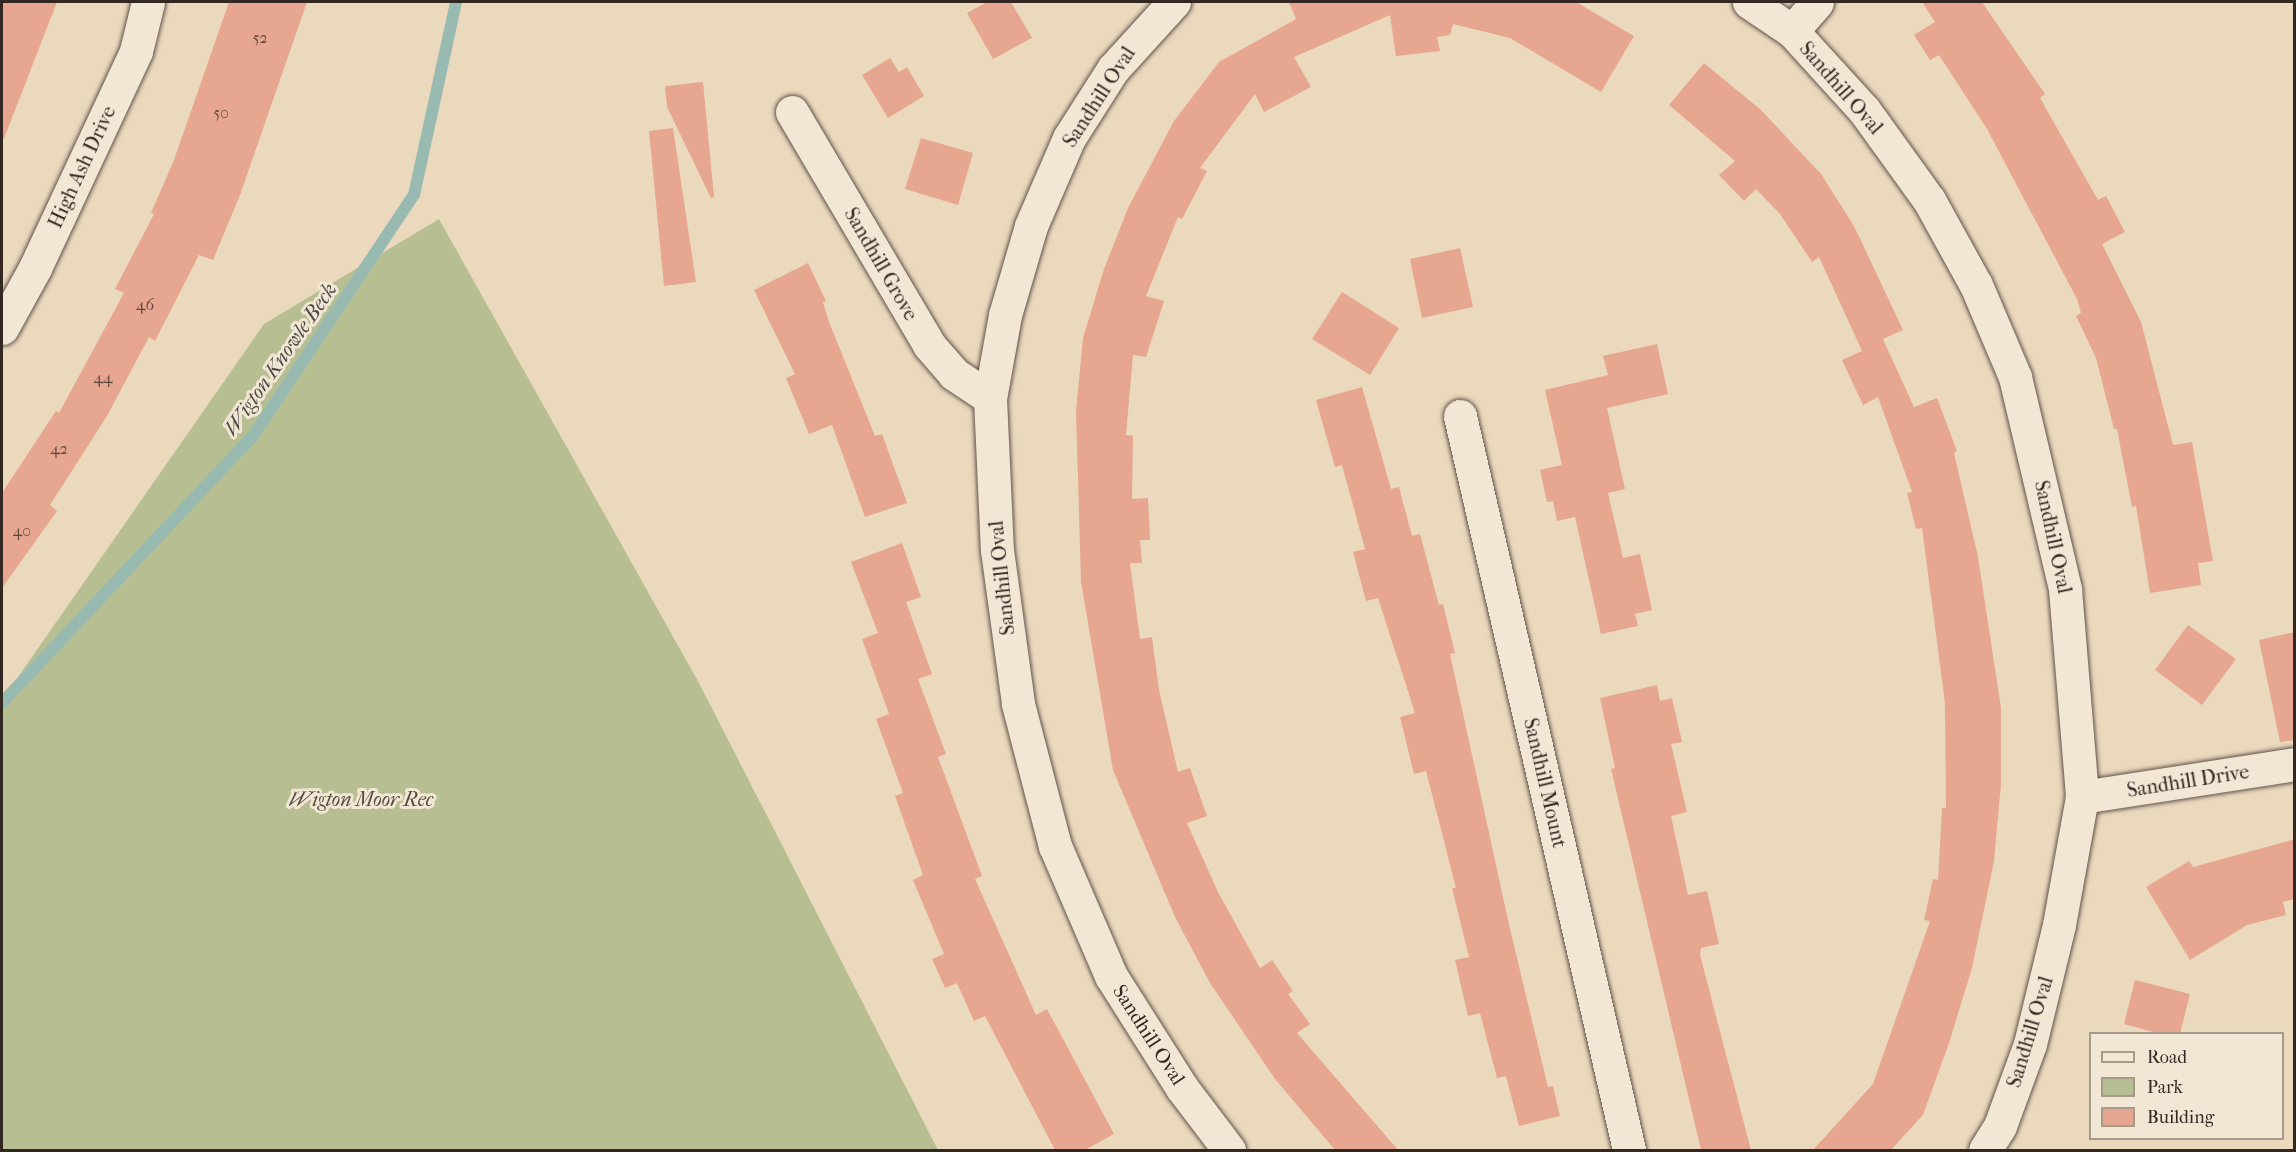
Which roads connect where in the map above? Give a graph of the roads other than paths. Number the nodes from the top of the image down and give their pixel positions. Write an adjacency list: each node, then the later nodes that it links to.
1 (148, 2): 7 (street, High Ash Drive)
2 (1174, 2): 8 (street, Sandhill Oval)
3 (1749, 2): 5 (street, Sandhill Oval)
4 (1817, 2): 5 (street)
5 (1792, 31): 11 (street, Sandhill Oval)
6 (792, 112): 8 (street, Sandhill Grove)
7 (2, 328)
8 (990, 398): 12 (street, Sandhill Oval)
9 (1460, 416): 13 (street, Sandhill Mount)
10 (2295, 764): 11 (street, Sandhill Drive)
11 (2082, 797): 14 (street, Sandhill Oval)
12 (1229, 1150)
13 (1629, 1150)
14 (1985, 1150)

